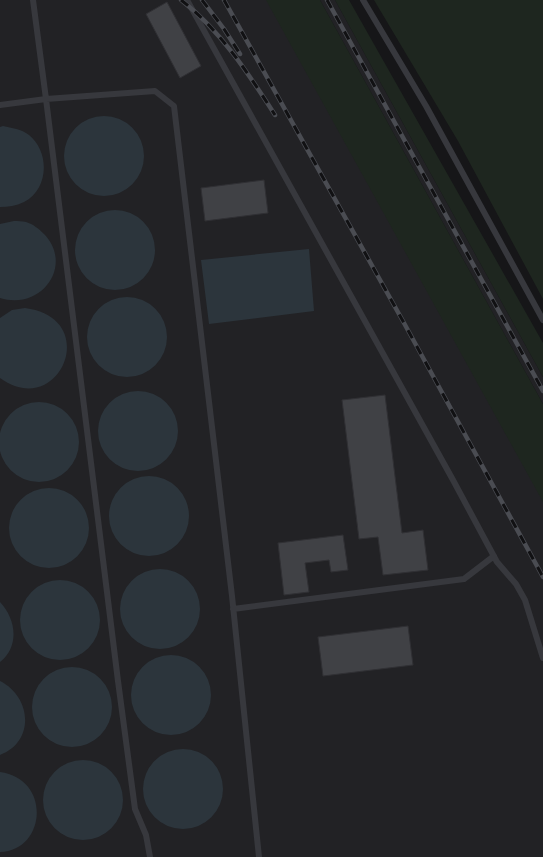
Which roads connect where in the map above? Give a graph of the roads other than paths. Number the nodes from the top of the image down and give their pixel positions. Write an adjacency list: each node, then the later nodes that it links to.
1 (34, 0): 4 (lane)
2 (187, 0): 7 (lane)
3 (362, 0): 6 (lane)
4 (46, 99): 5 (lane); 8 (lane); 10 (lane)
5 (0, 105)
6 (543, 320)
7 (494, 556): 8 (lane); 9 (lane)
8 (233, 610): 11 (lane)
9 (543, 658)
10 (150, 857)
11 (260, 857)

